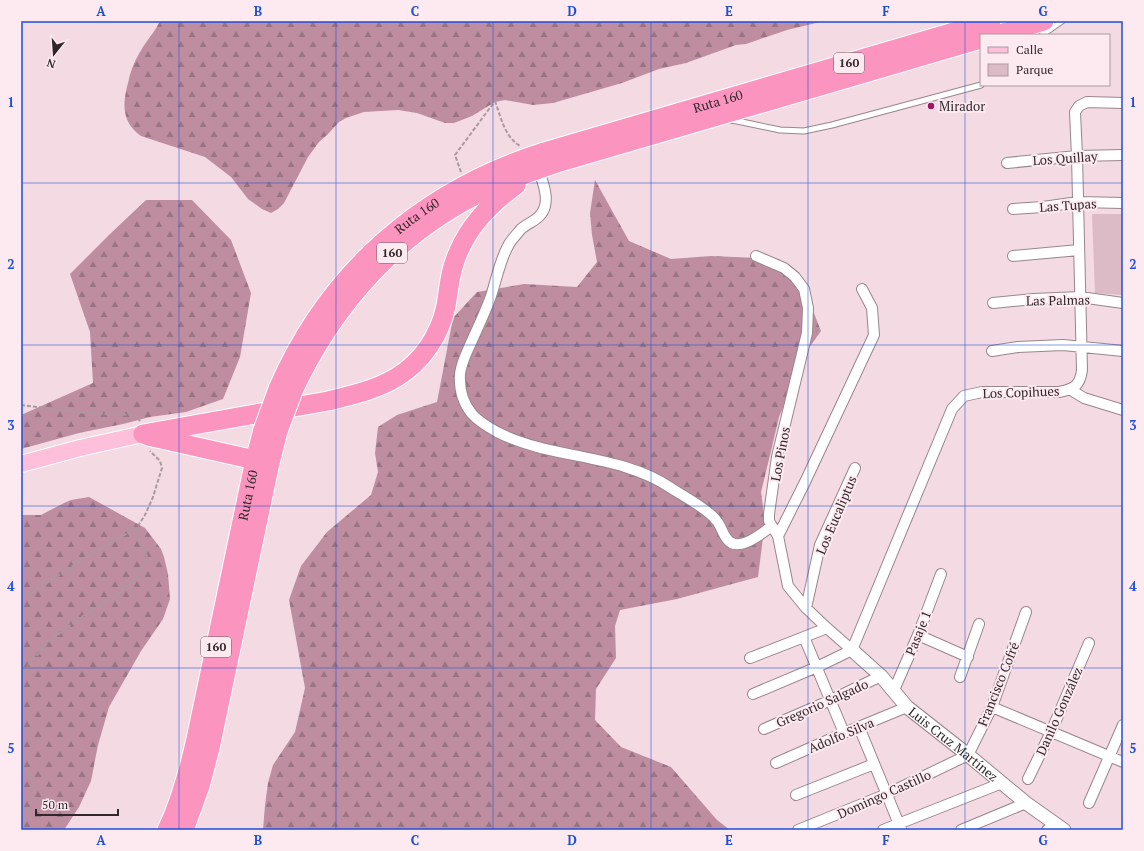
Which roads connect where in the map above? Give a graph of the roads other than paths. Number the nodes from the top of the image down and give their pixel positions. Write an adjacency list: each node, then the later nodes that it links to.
1 (991, 21): 27 (highway, Ruta 160 / 160)
2 (1044, 21): 4 (highway)
3 (1062, 21): 5 (lane)
4 (999, 34)
5 (1043, 34)
6 (980, 40): 9 (highway, Ruta 160 / 160)
7 (980, 85): 9 (lane)
8 (1123, 103): 10 (street, Los Copihues)
9 (706, 120): 13 (highway, Ruta 160 / 160)
10 (1077, 156): 11 (street, Los Quillay); 12 (street, Los Quillay); 14 (street, Los Copihues)
11 (1123, 156)
12 (1007, 163)
13 (539, 170): 27 (highway, Ruta 160 / 160); 31 (highway); 35 (street)
14 (1078, 202): 15 (street, Las Tupas); 16 (street, Las Tupas); 17 (street, Los Copihues)
15 (1123, 203)
16 (1012, 209)
17 (1079, 250): 19 (street); 21 (street, Los Copihues)
18 (756, 256): 35 (street, Los Pinos)
19 (1012, 256)
20 (862, 289): 36 (street)
21 (1080, 297): 22 (street, Las Palmas); 23 (street, Las Palmas); 24 (street, Los Copihues)
22 (993, 303)
23 (1123, 303)
24 (1081, 347): 25 (street); 26 (street); 28 (street, Los Copihues)
25 (992, 351)
26 (1123, 351)
27 (286, 390): 30 (highway, Ruta 160 / 160, bridge)
28 (1071, 390): 29 (street); 45 (street, Los Copihues)
29 (1123, 410)
30 (271, 430): 32 (highway, Ruta 160 / 160); 75 (highway, Ruta 160 / 160)
31 (148, 433): 32 (highway); 33 (main road)
32 (255, 460): 74 (highway, Ruta 160 / 160)
33 (21, 464)
34 (855, 468): 38 (street, Los Eucaliptus)
35 (772, 526): 36 (street, Los Pinos)
36 (778, 536): 38 (street, Los Pinos)
37 (941, 574): 42 (street, Pasaje 1)
38 (806, 608): 41 (street, Los Pinos)
39 (1026, 612): 54 (street, Francisco Cofré)
40 (979, 624): 46 (street)
41 (827, 628): 43 (street); 45 (street, Los Pinos)
42 (918, 635): 46 (street); 51 (street, Pasaje 1)
43 (804, 637): 47 (street); 48 (street)
44 (1088, 643): 59 (street, Danilo González)
45 (852, 650): 48 (street); 49 (street, Luis Cruz Martínez)
46 (968, 657): 50 (street)
47 (750, 658)
48 (817, 667): 52 (street); 53 (street)
49 (881, 676): 51 (street, Luis Cruz Martínez); 53 (street, Gregorio Salgado)
50 (960, 677)
51 (894, 690): 55 (street, Luis Cruz Martínez)
52 (753, 694)
53 (831, 700): 58 (street, Gregorio Salgado); 60 (street)
54 (992, 707): 59 (street); 61 (street, Francisco Cofré)
55 (907, 708): 57 (street, Adolfo Silva); 61 (street, Luis Cruz Martínez)
56 (1123, 725): 62 (street)
57 (859, 727): 60 (street, Adolfo Silva); 65 (street)
58 (764, 729)
59 (1051, 732): 62 (street); 66 (street, Danilo González)
60 (844, 733): 64 (street, Adolfo Silva)
61 (968, 755): 67 (street, Luis Cruz Martínez); 68 (street, Domingo Castillo)
62 (1109, 756): 63 (street); 71 (street)
63 (1123, 762)
64 (776, 763)
65 (874, 764): 68 (street); 69 (street)
66 (1028, 778)
67 (1002, 783): 70 (street, Luis Cruz Martínez); 72 (street)
68 (887, 794): 72 (street); 76 (street, Domingo Castillo)
69 (796, 795)
70 (1026, 803): 73 (street, Luis Cruz Martínez); 78 (street)
71 (1089, 803)
72 (900, 827): 77 (street)
73 (1056, 828)
74 (167, 830)
75 (184, 830)
76 (798, 830)
77 (883, 830)
78 (962, 830)

